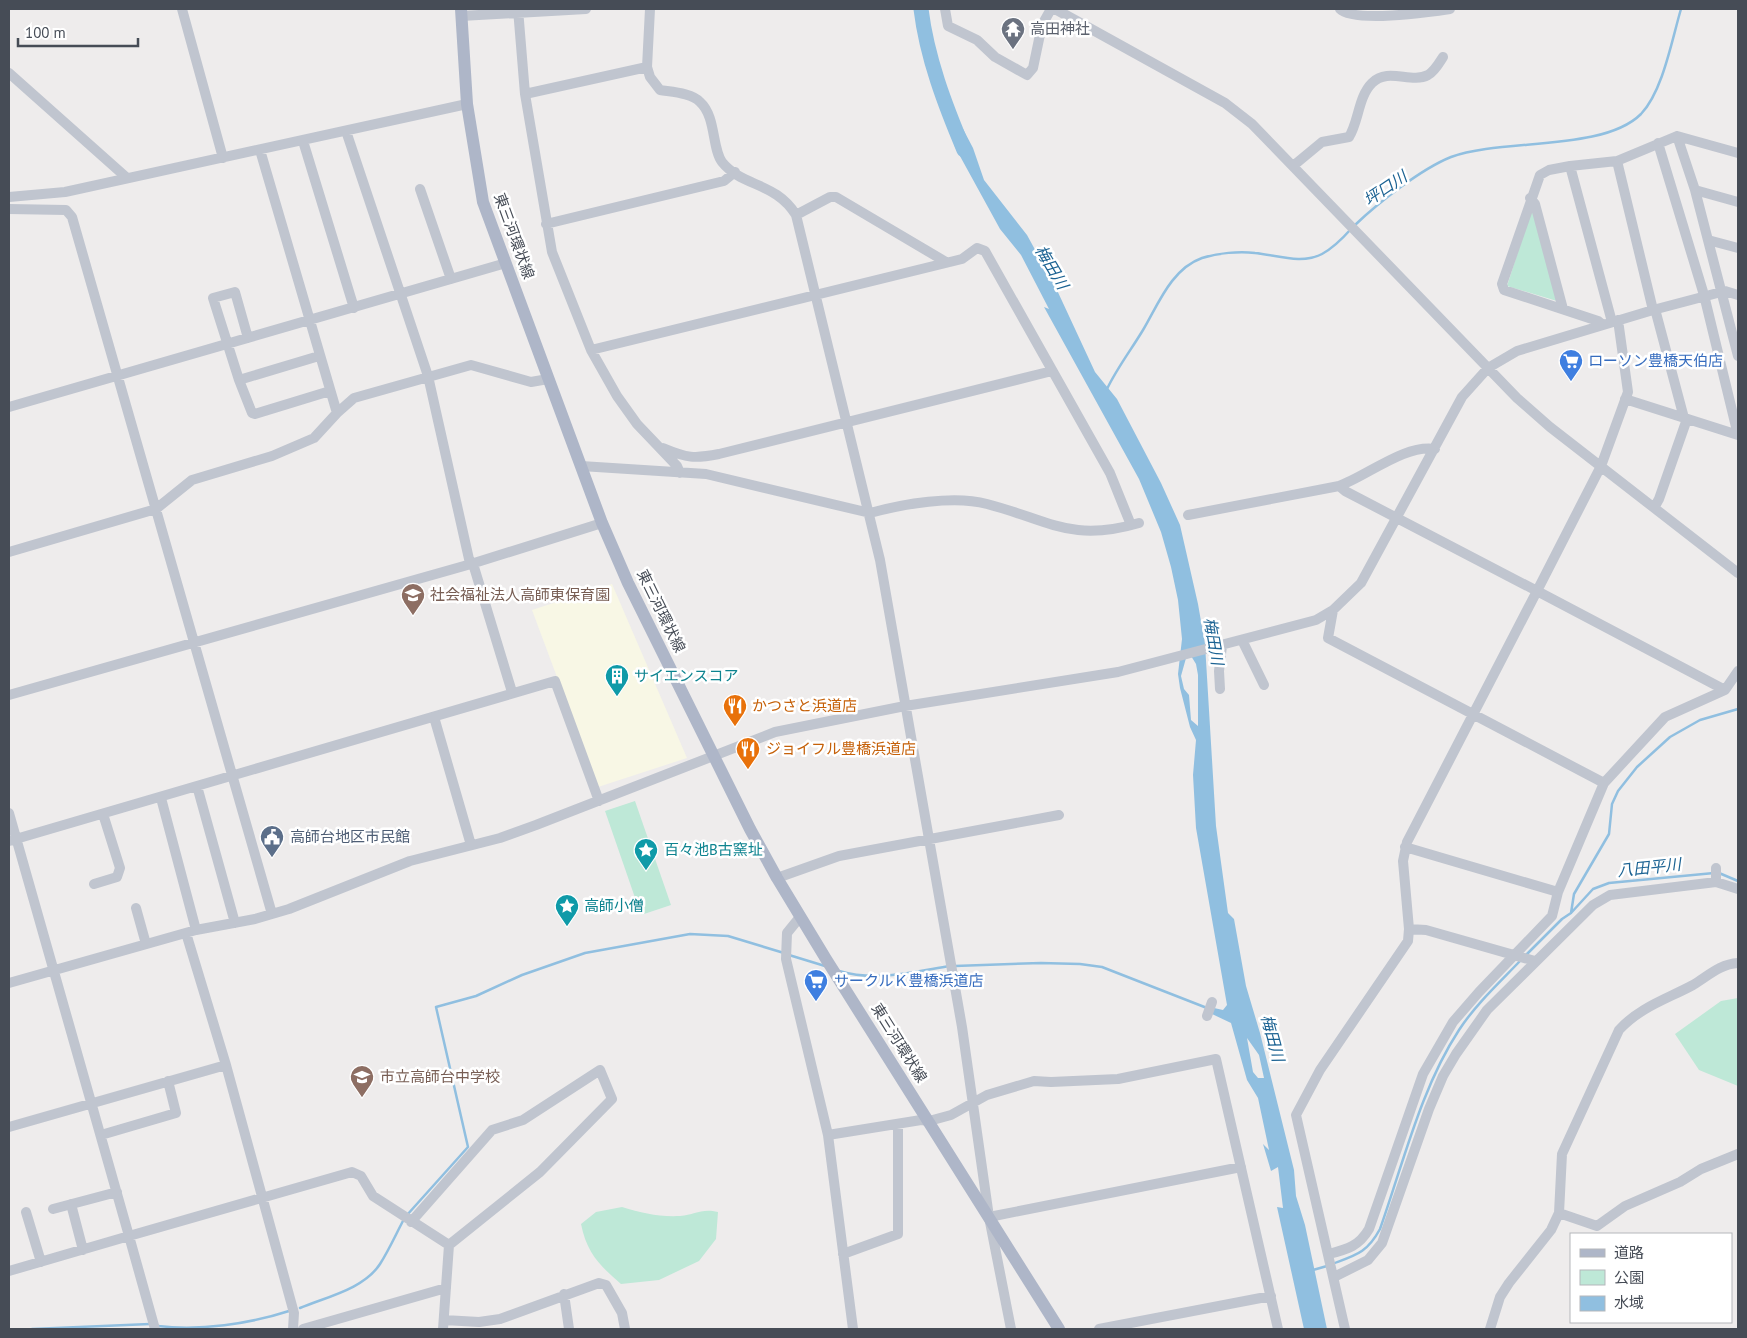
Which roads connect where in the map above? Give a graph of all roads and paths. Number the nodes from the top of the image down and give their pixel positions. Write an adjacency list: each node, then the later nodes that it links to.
1 (182, 9): 22 (street)
2 (586, 9): 9 (street)
3 (650, 9): 12 (street)
4 (945, 9): 5 (street)
5 (1051, 9)
6 (1056, 9): 24 (street)
7 (1340, 9): 8 (street)
8 (1450, 9)
9 (518, 11): 10 (street); 14 (street)
10 (461, 12): 15 (main road, 東三河環状線)
11 (1443, 57): 24 (street)
12 (648, 67): 14 (street); 26 (street)
13 (9, 73): 27 (street)
14 (525, 94): 35 (street)
15 (467, 104): 16 (street); 39 (main road, 東三河環状線)
16 (346, 131): 18 (street); 42 (street)
17 (1676, 136): 19 (street); 21 (street); 29 (street)
18 (302, 141): 20 (street); 46 (street)
19 (1658, 143): 23 (street); 44 (street)
20 (260, 150): 22 (street); 49 (street)
21 (1738, 153)
22 (223, 158): 27 (street)
23 (1617, 161): 25 (street); 48 (street)
24 (1293, 166): 57 (street)
25 (1570, 166): 31 (street); 50 (street)
26 (735, 172): 34 (street); 35 (street)
27 (127, 178): 30 (street)
28 (420, 190): 40 (street)
29 (1695, 190): 32 (street); 36 (street)
30 (9, 197)
31 (1530, 198): 47 (street); 47 (street)
32 (1738, 202)
33 (9, 209): 59 (street)
34 (796, 216): 38 (street); 43 (street)
35 (546, 224): 54 (street)
36 (1708, 240): 37 (street); 41 (street)
37 (1738, 248)
38 (946, 262): 43 (street); 58 (street)
39 (506, 263): 40 (street); 61 (main road, 東三河環状線)
40 (451, 279): 42 (street)
41 (1720, 292): 44 (street); 45 (street); 52 (street)
42 (401, 294): 46 (street); 60 (street)
43 (815, 294): 54 (street); 68 (street)
44 (1704, 295): 48 (street); 69 (street)
45 (1738, 295)
46 (354, 308): 49 (street)
47 (1563, 309): 50 (street)
48 (1654, 309): 50 (street); 67 (street)
49 (310, 321): 51 (street); 55 (street)
50 (1611, 322): 57 (street); 64 (street)
51 (248, 338): 53 (street); 53 (street)
52 (1736, 342): 56 (street)
53 (227, 344): 59 (street); 62 (street)
54 (591, 350): 70 (street)
55 (319, 356): 62 (street); 63 (street)
56 (1738, 356)
57 (1488, 368): 71 (street); 73 (street)
58 (1052, 371): 68 (street); 78 (street)
59 (116, 376): 65 (street); 77 (street)
60 (428, 376): 61 (street); 66 (street); 83 (street)
61 (548, 379): 72 (main road, 東三河環状線)
62 (239, 380): 63 (street)
63 (330, 391): 66 (street)
64 (1625, 399): 67 (street); 73 (street)
65 (9, 407)
66 (337, 413): 77 (street)
67 (1685, 419): 69 (street); 76 (street)
68 (847, 423): 70 (street); 78 (street)
69 (1738, 435)
70 (657, 446): 74 (street)
71 (1434, 449): 75 (street); 80 (street)
72 (581, 466): 74 (street); 81 (main road, 東三河環状線)
73 (1601, 466): 76 (street); 85 (street)
74 (680, 473): 78 (street)
75 (1339, 486): 79 (street); 80 (street)
76 (1654, 508): 84 (street)
77 (156, 510): 82 (street); 88 (street)
78 (870, 513): 96 (street)
79 (1188, 515)
80 (1397, 518): 85 (street); 86 (street)
81 (602, 523): 83 (street); 99 (main road, 東三河環状線)
82 (9, 552)
83 (471, 564): 88 (street); 94 (street)
84 (1738, 573)
85 (1537, 591): 93 (street); 97 (street)
86 (1333, 610): 87 (street); 97 (street)
87 (1242, 640): 89 (street); 91 (street)
88 (192, 642): 95 (street); 100 (street)
89 (1222, 646): 92 (street); 96 (street)
90 (1738, 671): 93 (street)
91 (1264, 685)
92 (1220, 689)
93 (1726, 690): 101 (street)
94 (512, 692): 98 (street); 104 (street)
95 (9, 695)
96 (905, 706): 99 (street); 108 (street)
97 (1473, 714): 101 (street); 111 (street)
98 (434, 717): 100 (street); 110 (street)
99 (714, 756): 104 (street); 113 (main road, 東三河環状線)
100 (232, 775): 102 (street); 119 (street)
101 (1604, 783): 117 (street)
102 (197, 786): 103 (street); 121 (street)
103 (161, 798): 106 (street); 123 (street)
104 (599, 800): 110 (street)
105 (9, 813): 109 (street)
106 (103, 814): 109 (street); 115 (street)
107 (1059, 815): 108 (street)
108 (928, 838): 113 (street); 135 (street)
109 (13, 840): 128 (street)
110 (471, 845): 119 (street)
111 (1405, 846): 117 (street); 122 (street)
112 (1716, 868): 114 (street)
113 (777, 878): 120 (main road, 東三河環状線)
114 (1716, 882): 116 (street); 126 (street)
115 (94, 884)
116 (1738, 889)
117 (1558, 892): 125 (street)
118 (136, 908): 124 (street)
119 (272, 914): 121 (street)
120 (800, 917): 136 (main road, 東三河環状線); 139 (street)
121 (234, 923): 123 (street)
122 (1410, 930): 125 (street); 156 (street)
123 (191, 931): 124 (street); 132 (street)
124 (146, 944): 128 (street)
125 (1515, 954): 126 (street); 156 (street)
126 (1535, 961): 156 (street)
127 (1738, 962): 148 (street)
128 (54, 970): 129 (street); 134 (street)
129 (9, 983)
130 (1212, 1002): 131 (street)
131 (1207, 1016)
132 (226, 1065): 133 (street); 144 (street)
133 (168, 1081): 134 (street); 140 (street)
134 (92, 1103): 138 (street); 140 (street)
135 (972, 1104): 136 (street); 142 (street); 149 (street)
136 (929, 1121): 137 (street); 149 (main road, 東三河環状線)
137 (898, 1124): 139 (street); 154 (street)
138 (9, 1127)
139 (828, 1135): 154 (street)
140 (101, 1136): 143 (street)
141 (1738, 1154): 148 (street)
142 (1241, 1167): 149 (street); 160 (street)
143 (117, 1192): 145 (street); 151 (street)
144 (263, 1197): 150 (street); 151 (street); 163 (street)
145 (71, 1204): 146 (street); 153 (street)
146 (53, 1209)
147 (26, 1212): 155 (street)
148 (1559, 1213): 173 (street)
149 (989, 1217): 168 (street); 169 (main road, 東三河環状線)
150 (407, 1219): 152 (street); 152 (street)
151 (130, 1236): 153 (street); 162 (street)
152 (449, 1245): 158 (street)
153 (83, 1250): 155 (street)
154 (843, 1254): 167 (street)
155 (41, 1262): 157 (street)
156 (1331, 1265): 172 (street)
157 (9, 1271)
158 (446, 1288): 161 (street); 164 (street)
159 (564, 1294): 161 (street); 165 (street); 166 (street)
160 (1271, 1296): 170 (street); 171 (street)
161 (443, 1324)
162 (154, 1325)
163 (293, 1329)
164 (303, 1329)
165 (569, 1329)
166 (625, 1329)
167 (853, 1329)
168 (1011, 1329)
169 (1059, 1329)
170 (1099, 1329)
171 (1278, 1329)
172 (1345, 1329)
173 (1490, 1329)

